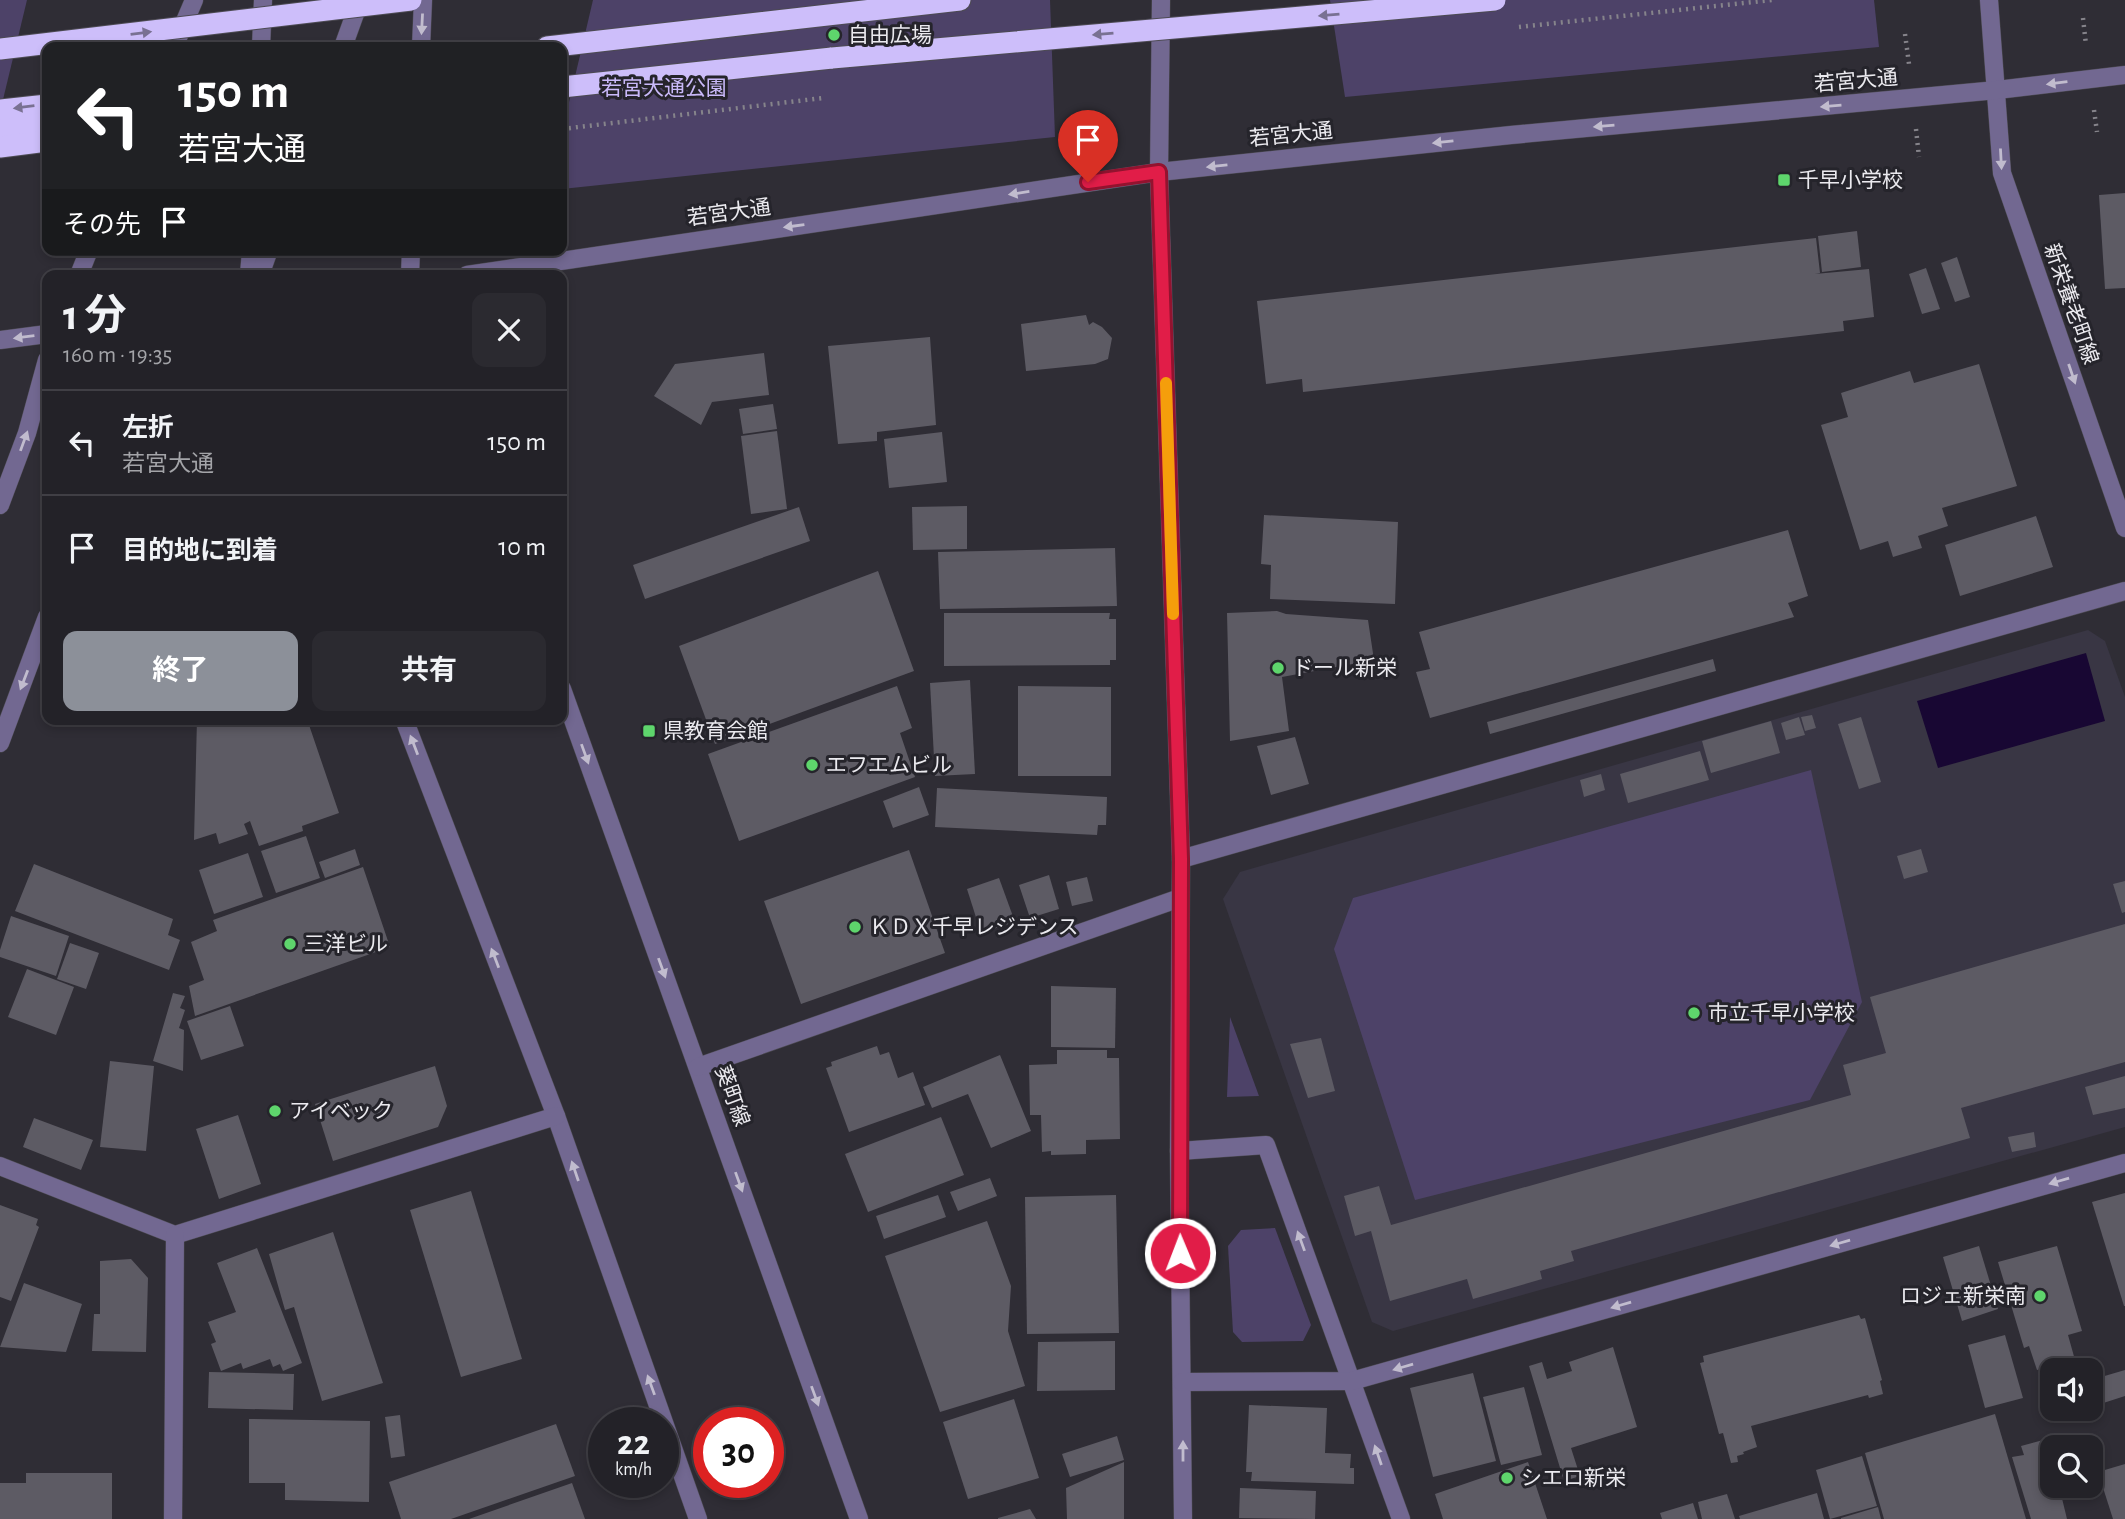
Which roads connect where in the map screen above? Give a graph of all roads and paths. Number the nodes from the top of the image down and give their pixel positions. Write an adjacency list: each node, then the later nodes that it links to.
1 (194, 0): 12 (street)
2 (263, 0): 13 (street)
3 (360, 0): 14 (street)
4 (411, 0): 11 (highway, one-way to 4, bridge)
5 (423, 0): 15 (street, one-way to 15)
6 (960, 0): 10 (highway)
7 (1161, 0): 29 (street)
8 (1495, 0): 20 (highway, one-way to 20, bridge)
9 (1989, 0): 24 (street, 新栄養老町線)
10 (827, 15): 17 (highway); 19 (highway)
11 (59, 42)
12 (176, 42)
13 (261, 42)
14 (345, 42)
15 (421, 42)
16 (42, 44): 18 (highway, one-way to 16, bridge)
17 (567, 45)
18 (0, 49)
19 (567, 51)
20 (832, 58): 22 (highway); 23 (highway)
21 (2125, 75): 24 (street, 若宮大通, one-way to 24)
22 (567, 81)
23 (567, 86)
24 (1997, 90): 29 (street, 若宮大通, one-way to 29); 35 (street, 新栄養老町線, one-way to 35)
25 (42, 108): 27 (highway, one-way to 27)
26 (42, 125): 27 (highway)
27 (2, 129): 28 (highway)
28 (42, 140)
29 (1159, 172): 30 (street, 若宮大通, one-way to 30); 41 (street)
30 (501, 270)
31 (42, 335): 32 (street, one-way to 32)
32 (0, 340)
33 (42, 378): 34 (street, one-way to 33)
34 (0, 505)
35 (2125, 528)
36 (2125, 591): 41 (street)
37 (42, 630): 40 (street, one-way to 40)
38 (567, 704): 43 (street, 葵町線, one-way to 43)
39 (406, 725): 44 (street, one-way to 39)
40 (0, 743)
41 (1181, 859): 42 (street)
42 (1180, 898): 43 (street); 45 (street)
43 (698, 1067): 53 (street, 葵町線, one-way to 53)
44 (556, 1116): 48 (street); 52 (street, one-way to 44)
45 (1179, 1151): 49 (street, one-way to 45); 50 (street)
46 (2125, 1163): 49 (street, one-way to 49)
47 (0, 1166): 48 (street)
48 (175, 1234): 51 (street)
49 (1352, 1381): 50 (street); 55 (street, one-way to 49)
50 (1182, 1382): 54 (street, one-way to 50)
51 (173, 1519)
52 (698, 1519)
53 (859, 1519)
54 (1183, 1519)
55 (1401, 1519)

